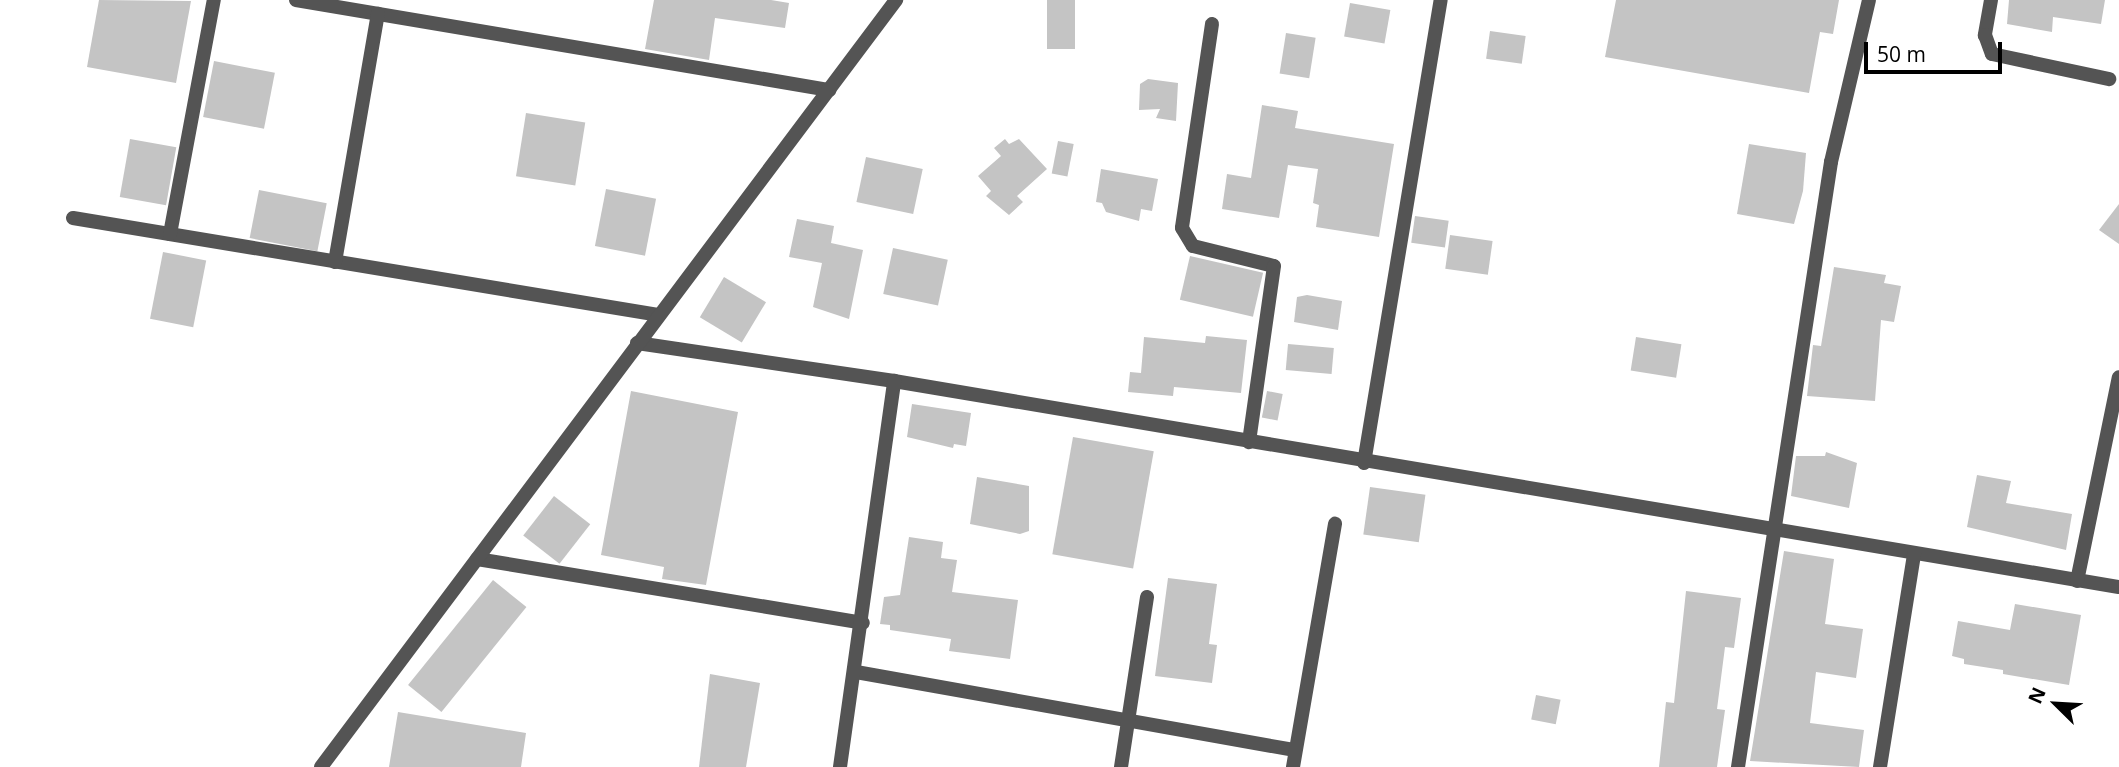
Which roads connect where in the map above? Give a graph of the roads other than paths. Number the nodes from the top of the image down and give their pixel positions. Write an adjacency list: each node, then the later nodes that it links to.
1 (214, 0): 12 (street)
2 (296, 0): 7 (street)
3 (896, 0): 10 (street)
4 (1441, 0): 19 (street)
5 (1869, 0): 21 (street)
6 (1991, 0): 9 (street)
7 (378, 14): 10 (street); 13 (street)
8 (1212, 24): 18 (street)
9 (2109, 79)
10 (829, 90): 14 (street)
11 (73, 218): 12 (street)
12 (170, 234): 13 (street)
13 (335, 262): 14 (street)
14 (658, 315): 15 (street)
15 (636, 343): 17 (street); 23 (street)
16 (2119, 377): 24 (street)
17 (894, 381): 18 (street); 27 (street)
18 (1249, 442): 19 (street)
19 (1364, 463): 21 (street)
20 (1335, 524): 30 (street)
21 (1772, 529): 22 (street); 35 (street)
22 (1914, 554): 24 (street); 36 (street)
23 (477, 559): 27 (street); 31 (street)
24 (2077, 580): 25 (street)
25 (2119, 587)
26 (1147, 597): 29 (street)
27 (863, 623): 28 (street)
28 (856, 672): 29 (street); 32 (street)
29 (1129, 720): 30 (street); 33 (street)
30 (1295, 750): 34 (street)
31 (321, 767)
32 (839, 767)
33 (1121, 767)
34 (1293, 767)
35 (1738, 767)
36 (1880, 767)

